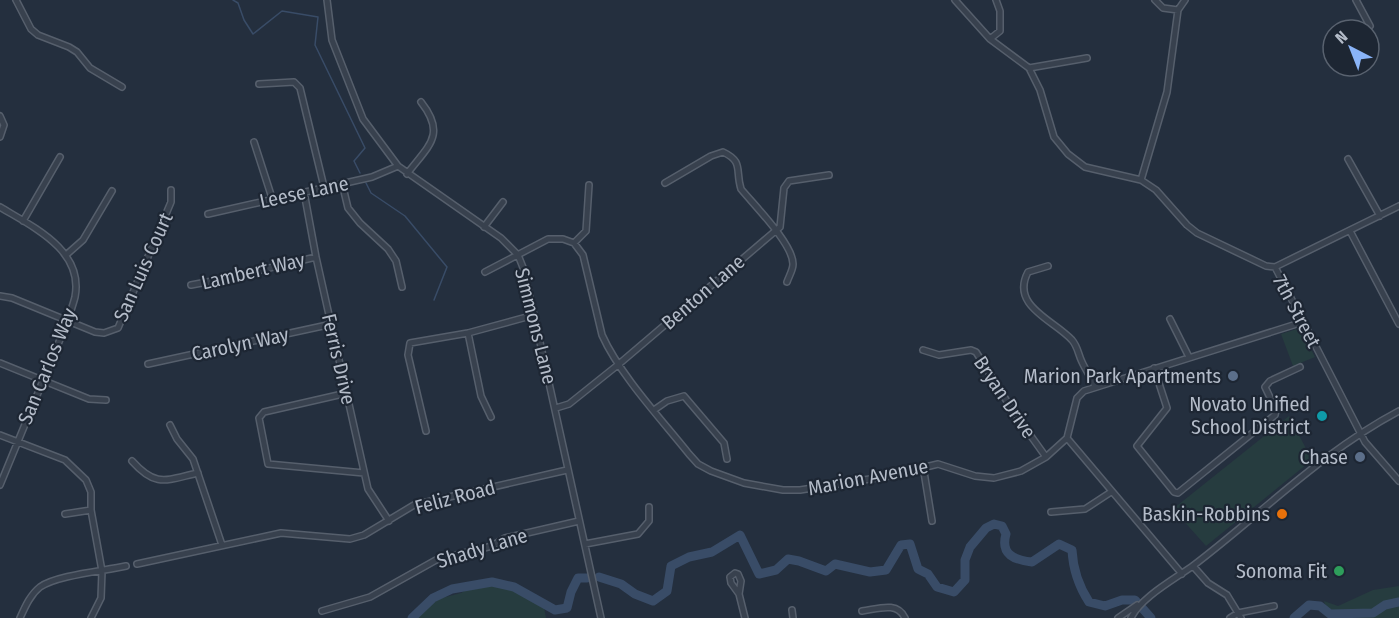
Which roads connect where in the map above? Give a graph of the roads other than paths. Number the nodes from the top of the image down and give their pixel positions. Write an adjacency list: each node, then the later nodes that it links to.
1 (16, 0): 14 (street)
2 (327, 0): 21 (street, Simmons Lane)
3 (955, 0): 10 (street, 7th Street)
4 (996, 0): 10 (street)
5 (1155, 0): 8 (street)
6 (1185, 0): 8 (street)
7 (1356, 0): 9 (street)
8 (1178, 10): 24 (street)
9 (1366, 18)
10 (990, 39): 12 (street, 7th Street)
11 (1087, 58): 12 (street)
12 (1029, 68): 24 (street, 7th Street)
13 (259, 84): 28 (street)
14 (122, 87)
15 (420, 102): 22 (street)
16 (0, 116): 17 (street)
17 (0, 137)
18 (255, 142): 32 (street)
19 (60, 157): 38 (street)
20 (1348, 159): 37 (street)
21 (398, 166): 22 (street, Simmons Lane); 25 (street, Leese Lane)
22 (407, 174): 39 (street, Simmons Lane)
23 (829, 175): 40 (street)
24 (1141, 180): 47 (street, 7th Street)
25 (342, 183): 28 (street, Leese Lane); 51 (street)
26 (665, 183): 40 (street)
27 (589, 184): 42 (street)
28 (324, 187): 31 (street, Leese Lane)
29 (171, 190): 55 (street, San Luis Court)
30 (112, 191): 43 (street)
31 (304, 192): 32 (street, Leese Lane); 45 (street, Ferris Drive)
32 (272, 198): 36 (street, Leese Lane)
33 (503, 202): 39 (street)
34 (1399, 206): 37 (street)
35 (0, 207): 38 (street)
36 (208, 214)
37 (1380, 216): 41 (street)
38 (23, 221): 43 (street)
39 (484, 227): 44 (street, Simmons Lane)
40 (775, 231): 49 (street); 64 (street, Benton Lane)
41 (1350, 231): 47 (street); 58 (street)
42 (574, 243): 44 (street); 64 (street, Marion Avenue)
43 (66, 255): 55 (street, San Carlos Way)
44 (518, 255): 48 (street); 53 (street, Simmons Lane)
45 (316, 257): 50 (street, Lambert Way); 57 (street, Ferris Drive)
46 (1048, 266): 68 (street)
47 (1275, 267): 56 (street, 7th Street)
48 (485, 272)
49 (787, 282)
50 (191, 285)
51 (402, 287)
52 (0, 296): 55 (street)
53 (534, 315): 59 (street); 71 (street, Simmons Lane)
54 (1170, 319): 61 (street)
55 (68, 320): 67 (street, San Carlos Way)
56 (1303, 322): 61 (street); 77 (street, 7th Street)
57 (332, 324): 63 (street, Carolyn Way); 69 (street, Ferris Drive)
58 (1399, 324)
59 (468, 333): 74 (street); 76 (street)
60 (923, 350): 81 (street, Bryan Drive)
61 (1189, 357): 66 (street)
62 (0, 363): 67 (street)
63 (148, 363)
64 (619, 364): 71 (street, Benton Lane); 72 (street, Marion Avenue)
65 (1300, 367): 66 (street)
66 (1154, 368): 68 (street)
67 (42, 381): 70 (street); 80 (street, San Carlos Way)
68 (1095, 387): 79 (street)
69 (347, 393): 87 (street, Ferris Drive); 87 (street)
70 (106, 400)
71 (556, 408): 85 (street, Simmons Lane)
72 (654, 410): 82 (street); 84 (street, Marion Avenue)
73 (1399, 411): 77 (street)
74 (491, 417)
75 (170, 425): 86 (street)
76 (426, 431)
77 (1360, 432): 88 (street, 7th Street); 102 (street)
78 (0, 435): 80 (street)
79 (1067, 438): 81 (street, Marion Avenue); 90 (street)
80 (17, 442): 89 (street, San Carlos Way); 92 (street)
81 (1046, 457): 84 (street, Marion Avenue)
82 (727, 459)
83 (132, 461): 86 (street)
84 (923, 466): 97 (street)
85 (567, 470): 95 (street, Feliz Road); 96 (street, Simmons Lane)
86 (198, 473): 99 (street)
87 (364, 473): 95 (street, Ferris Drive)
88 (1399, 481)
89 (0, 484)
90 (1111, 492): 93 (street); 104 (street)
91 (649, 507): 98 (street)
92 (91, 510): 94 (street); 103 (street)
93 (1051, 512)
94 (65, 514)
95 (389, 520): 99 (street, Feliz Road)
96 (579, 521): 98 (street, Simmons Lane); 109 (street, Shady Lane)
97 (932, 521)
98 (585, 544): 114 (street, Simmons Lane)
99 (222, 545): 100 (street, Feliz Road)
100 (137, 564)
101 (126, 566): 103 (street)
102 (1193, 566): 104 (street); 111 (street)
103 (102, 571): 112 (street); 113 (street)
104 (1182, 574): 107 (street)
105 (739, 594): 115 (street)
106 (1274, 606): 111 (street)
107 (1137, 607): 118 (street); 119 (street)
108 (792, 610): 116 (street)
109 (322, 611)
110 (862, 611): 117 (street)
111 (1240, 615): 120 (street)
112 (20, 618)
113 (91, 618)
114 (600, 618)
115 (745, 618)
116 (793, 618)
117 (905, 618)
118 (1118, 618)
119 (1131, 618)
120 (1230, 618)

